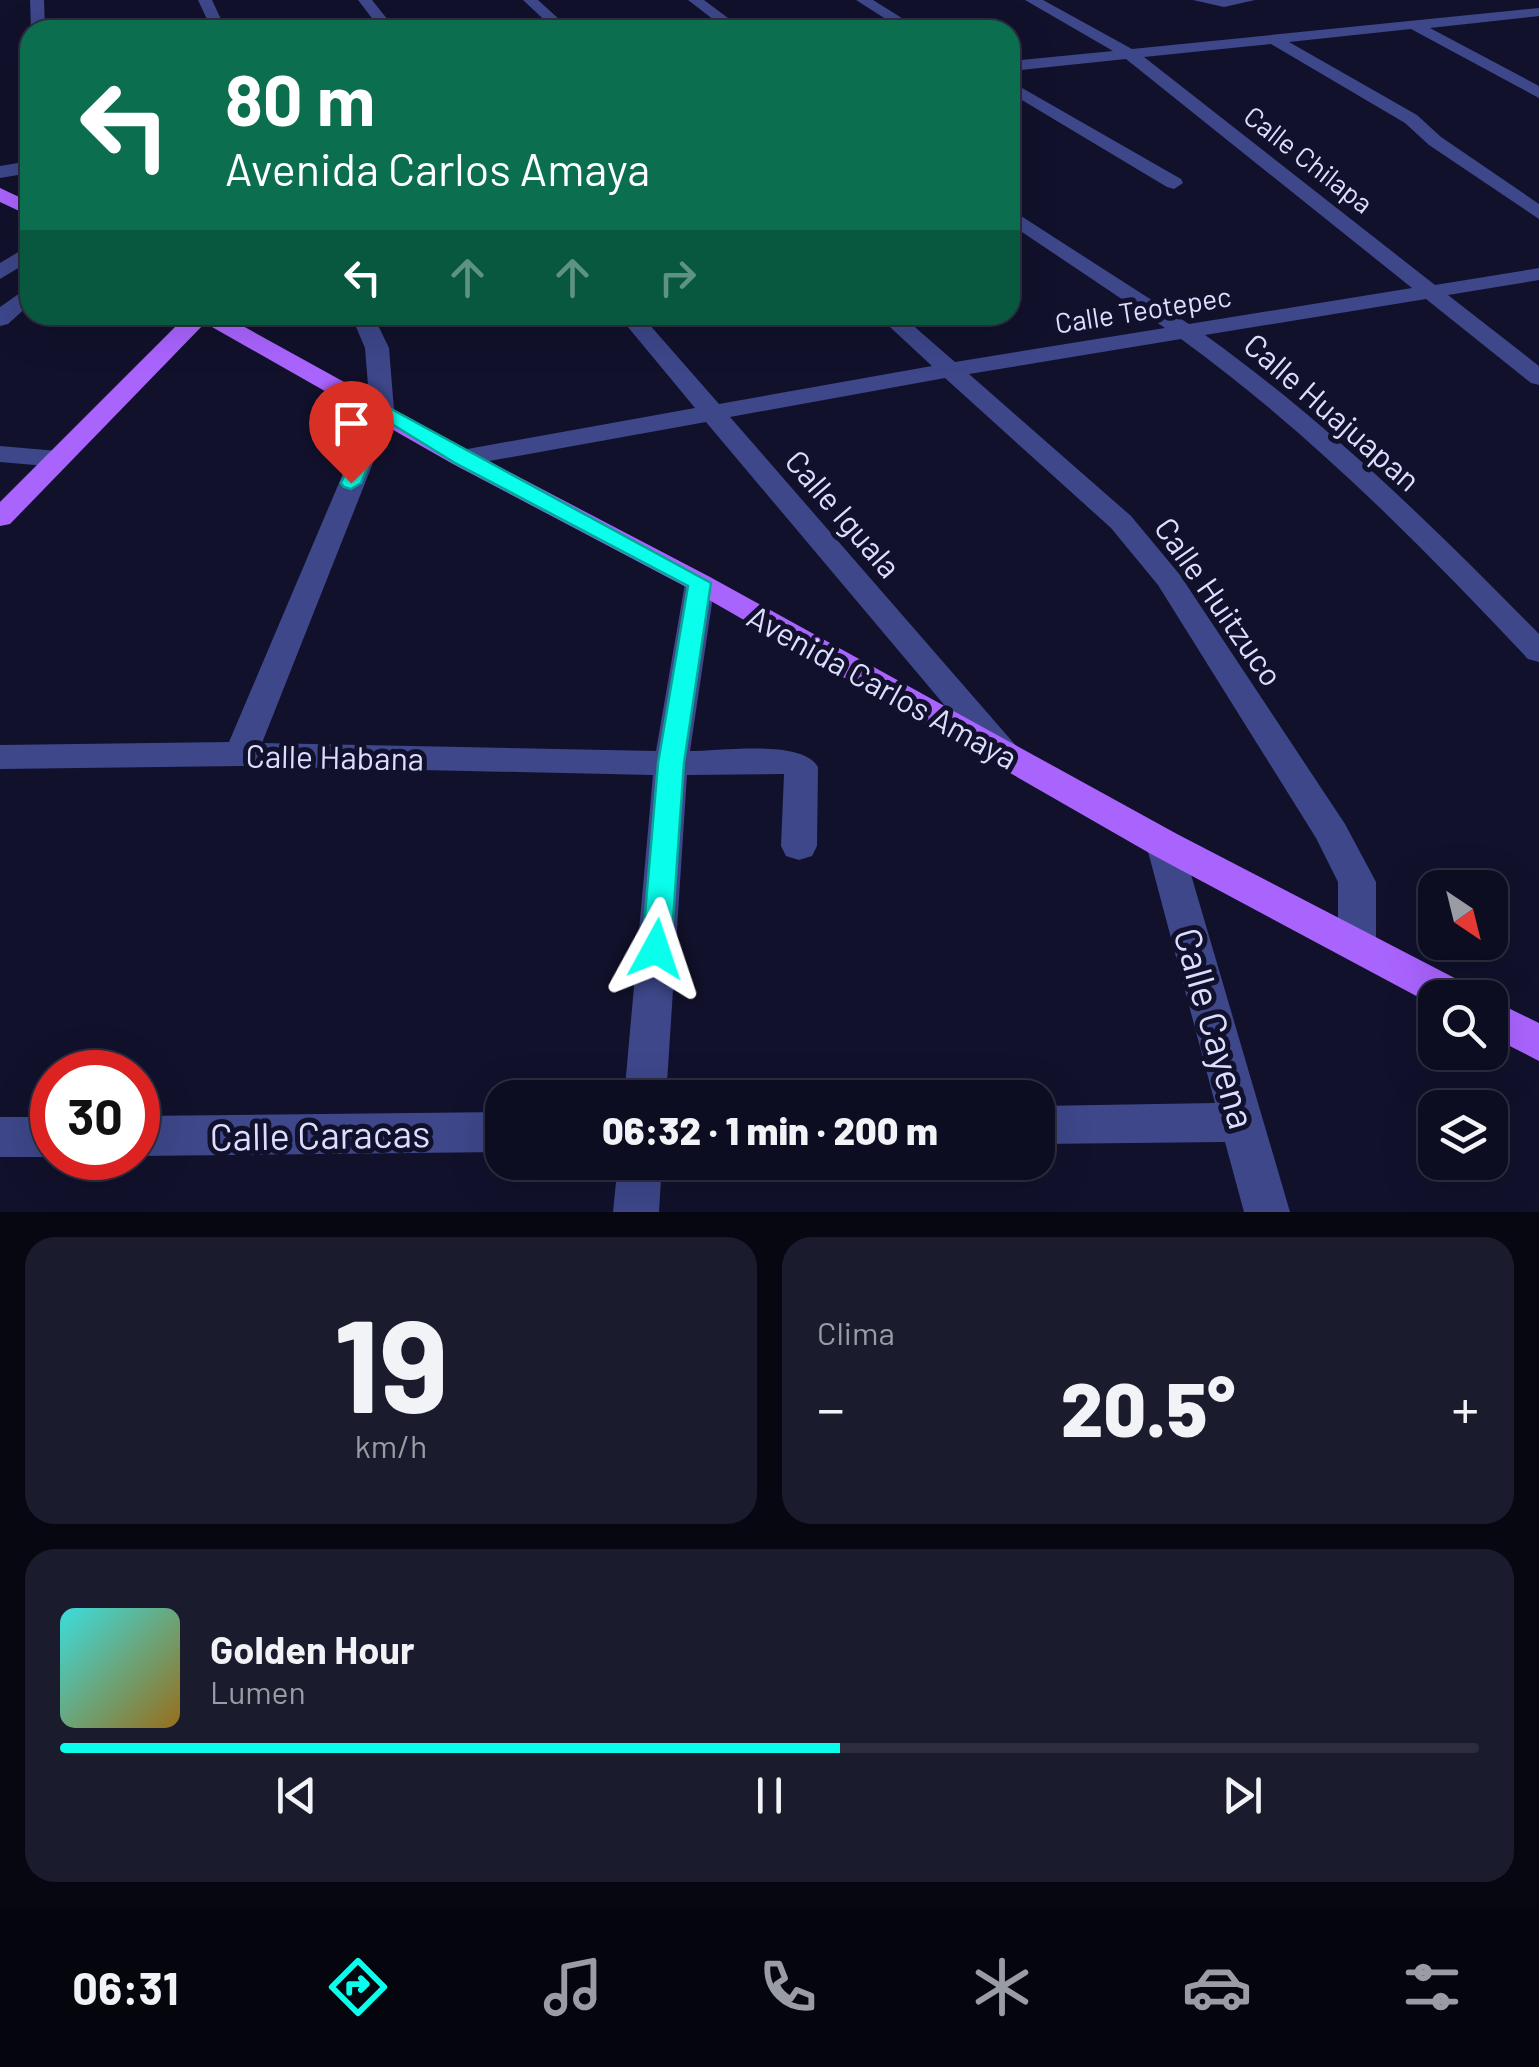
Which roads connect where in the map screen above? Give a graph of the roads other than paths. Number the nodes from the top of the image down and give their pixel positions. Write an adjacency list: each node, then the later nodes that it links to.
1 (364, 0): 11 (street)
2 (530, 0): 12 (street)
3 (694, 0): 13 (street)
4 (862, 0): 14 (street)
5 (1032, 0): 18 (street, Calle Chilapa)
6 (1200, 0): 7 (street)
7 (1248, 0)
8 (1525, 0): 9 (street)
9 (1539, 5)
10 (1539, 12): 15 (street)
11 (381, 20)
12 (553, 20)
13 (723, 20)
14 (897, 20)
15 (1414, 25): 16 (street); 21 (street)
16 (1273, 39): 17 (street); 22 (street)
17 (1249, 41): 18 (street); 22 (street)
18 (1130, 54): 19 (street); 27 (street, Calle Chilapa)
19 (1020, 65)
20 (1020, 92): 23 (street)
21 (1539, 94)
22 (1435, 142): 24 (street)
23 (1174, 183)
24 (1539, 213)
25 (1020, 222): 35 (street, Calle Huajuapan)
26 (1539, 274): 27 (street, Calle Teotepec)
27 (1433, 292): 35 (street, Calle Teotepec); 37 (street, Calle Chilapa)
28 (20, 302): 29 (street)
29 (0, 319)
30 (193, 325): 42 (main road)
31 (222, 325): 38 (main road, Avenida Carlos Amaya)
32 (366, 325): 38 (street)
33 (637, 325): 39 (street, Calle Iguala)
34 (899, 325): 36 (street, Calle Huitzuco)
35 (1187, 332): 36 (street, Calle Teotepec); 45 (street, Calle Huajuapan)
36 (951, 370): 39 (street, Calle Teotepec); 52 (street, Calle Huitzuco)
37 (1539, 378)
38 (382, 410): 41 (main road, Avenida Carlos Amaya); 46 (street)
39 (711, 412): 41 (street, Calle Teotepec); 47 (street, Calle Iguala)
40 (0, 454): 42 (street)
41 (462, 458): 44 (main road, Avenida Carlos Amaya)
42 (58, 459): 43 (main road)
43 (0, 518)
44 (700, 583): 47 (main road, Avenida Carlos Amaya); 49 (street)
45 (1539, 652)
46 (241, 754): 48 (street, Calle Habana); 49 (street, Calle Habana)
47 (1006, 756): 50 (main road, Avenida Carlos Amaya)
48 (0, 757)
49 (671, 763): 51 (street, Calle Habana); 54 (street)
50 (1164, 844): 52 (main road, Avenida Carlos Amaya); 55 (street, Calle Cayena)
51 (799, 846)
52 (1357, 945): 53 (main road, Avenida Carlos Amaya)
53 (1422, 980)
54 (646, 1080)
55 (1242, 1122): 56 (street); 63 (street, Calle Cayena)
56 (1055, 1124)
57 (485, 1132): 59 (street, Calle Caracas)
58 (30, 1136): 60 (street)
59 (160, 1136)
60 (0, 1137)
61 (639, 1180): 62 (street)
62 (636, 1212)
63 (1267, 1212)

